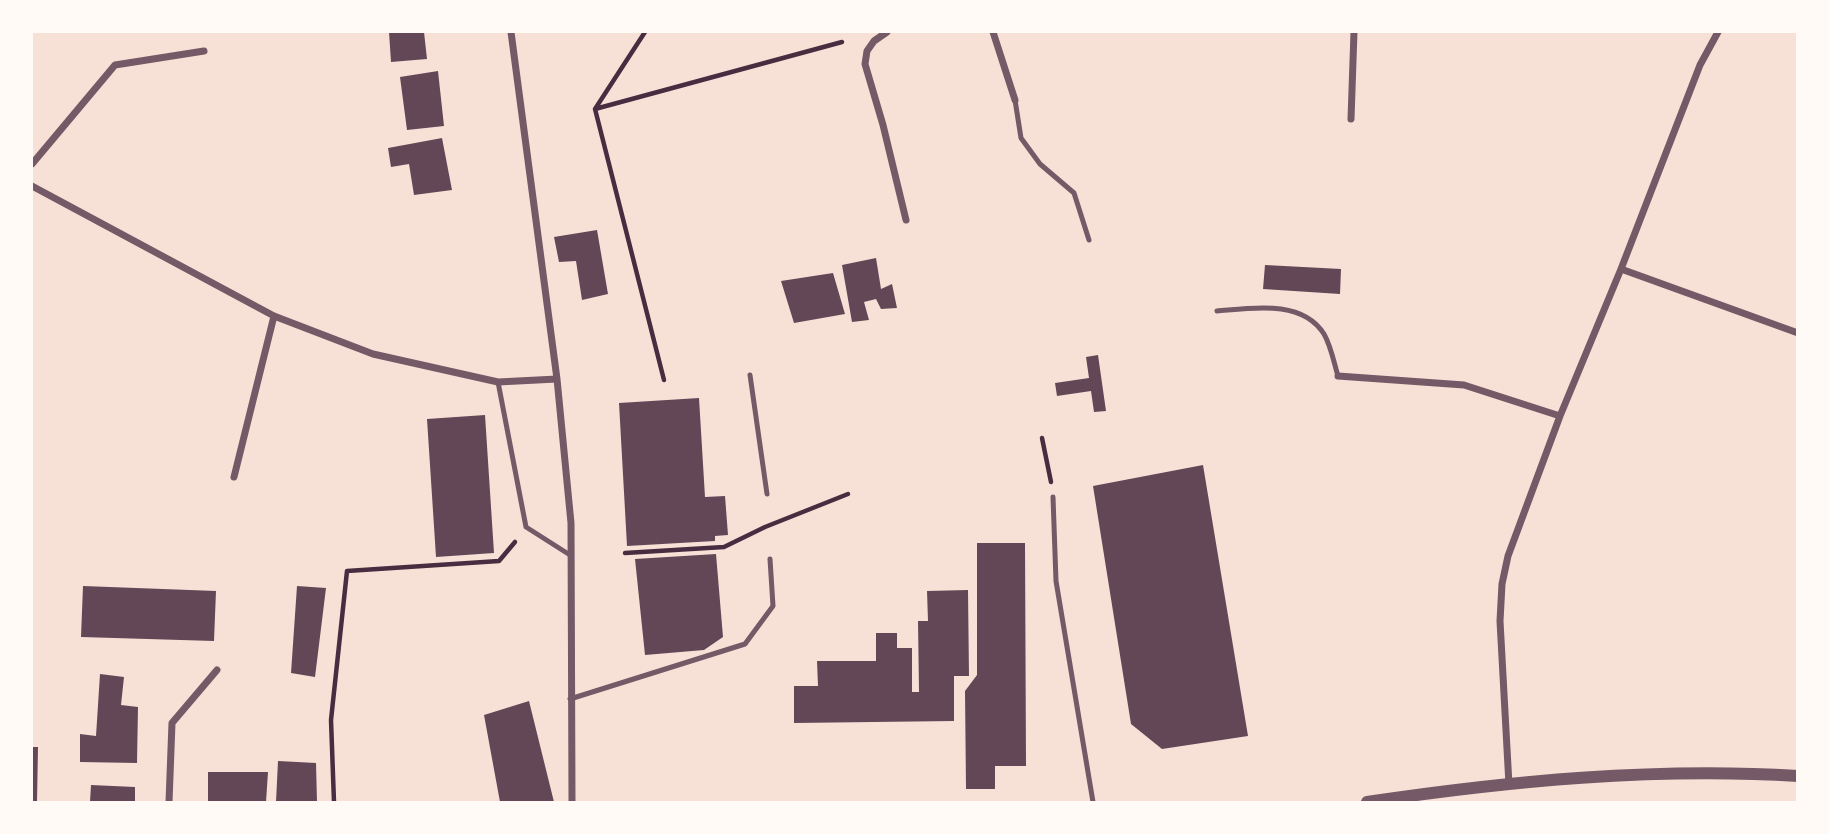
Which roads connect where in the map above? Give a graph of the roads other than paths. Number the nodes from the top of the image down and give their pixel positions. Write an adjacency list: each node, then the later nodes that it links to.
1 (511, 32): 19 (street)
2 (887, 32): 11 (street)
3 (993, 32): 7 (street)
4 (1354, 32): 8 (street)
5 (1718, 32): 13 (street)
6 (204, 51): 9 (street)
7 (1015, 100): 12 (lane)
8 (1352, 119)
9 (32, 164)
10 (32, 186): 15 (street)
11 (906, 220)
12 (1089, 240)
13 (1621, 269): 16 (street); 21 (street)
14 (1217, 311): 18 (lane)
15 (274, 316): 20 (street); 22 (street)
16 (1797, 334)
17 (750, 375): 23 (lane)
18 (1338, 376): 21 (street)
19 (557, 379): 20 (street); 25 (street)
20 (498, 382): 25 (lane)
21 (1560, 416): 30 (street)
22 (234, 477)
23 (767, 494)
24 (1053, 497): 33 (lane)
25 (570, 555): 28 (street)
26 (770, 559): 28 (lane)
27 (217, 670): 31 (street)
28 (570, 699): 32 (street)
29 (1797, 776): 30 (street)
30 (1509, 785): 34 (street)
31 (169, 803)
32 (572, 803)
33 (1093, 803)
34 (1367, 803)

